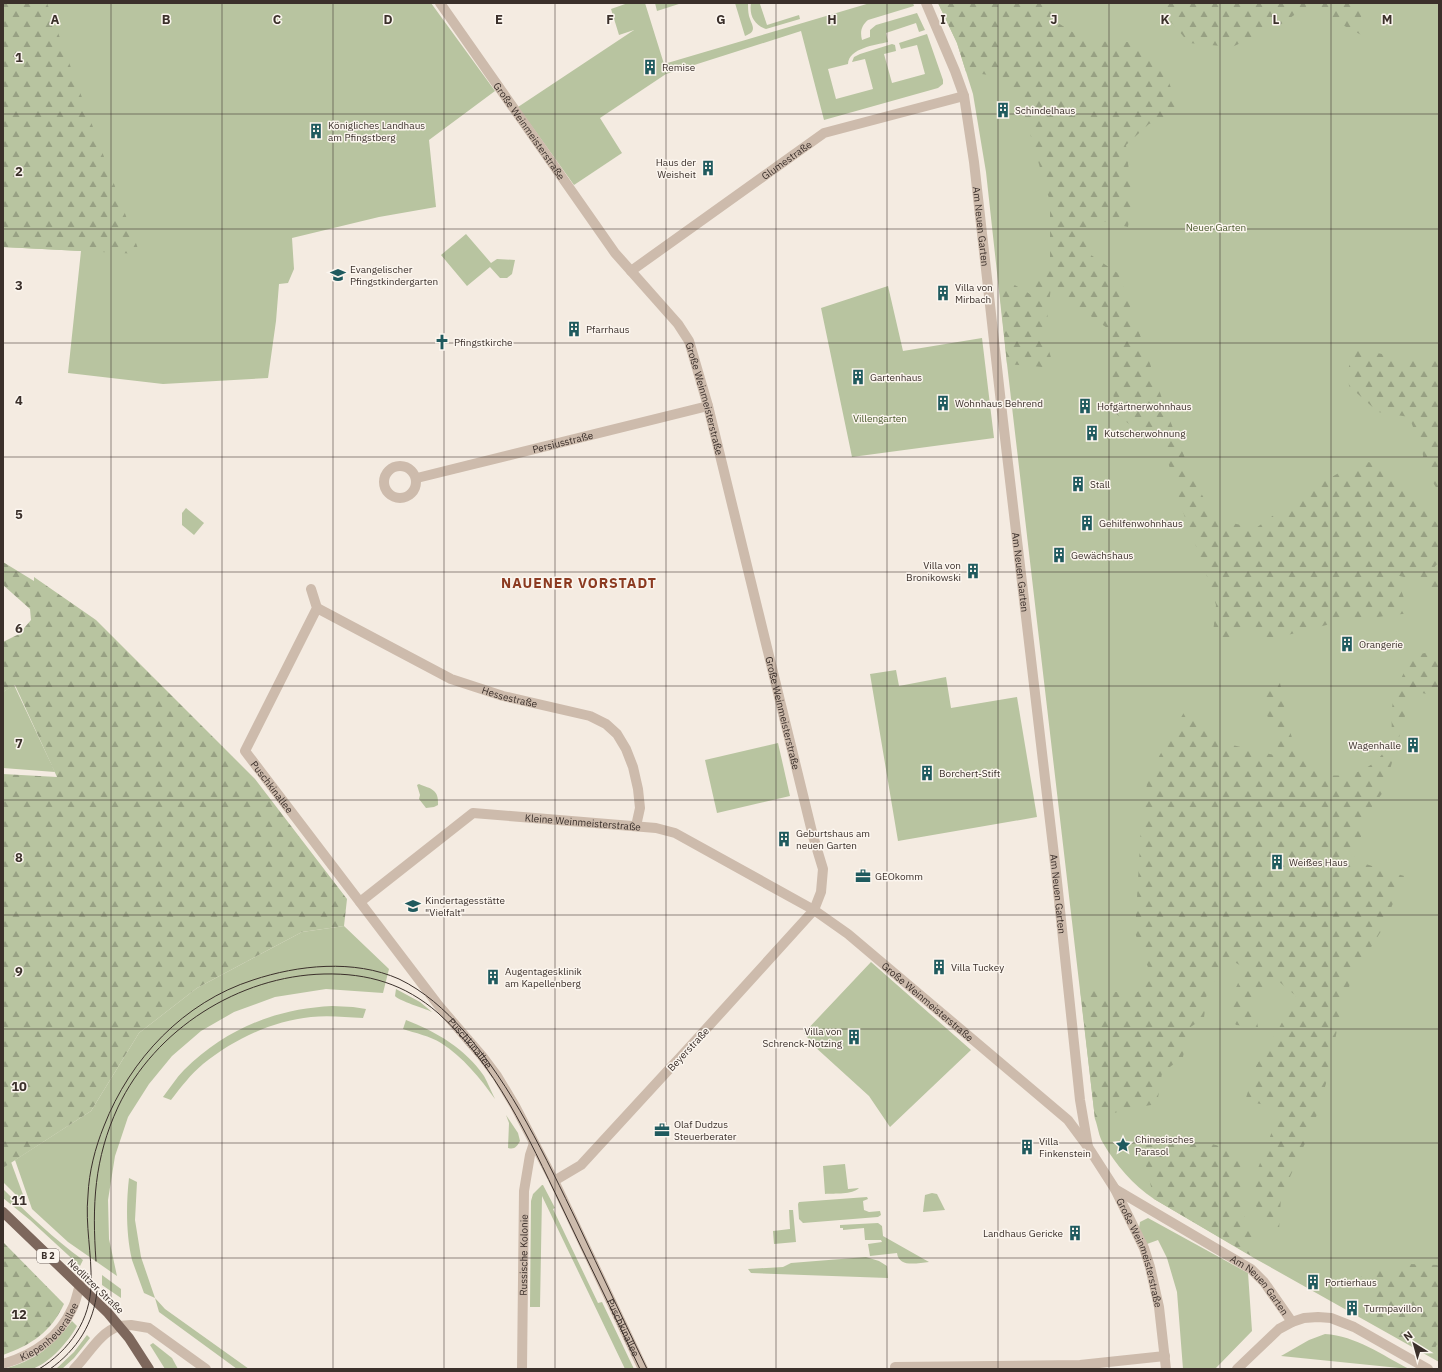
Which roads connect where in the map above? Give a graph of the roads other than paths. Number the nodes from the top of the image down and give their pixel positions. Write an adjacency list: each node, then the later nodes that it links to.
1 (440, 3): 4 (street, Große Weinmeisterstraße)
2 (926, 3): 3 (street, Am Neuen Garten)
3 (964, 96): 4 (street, Glumestraße); 13 (street, Am Neuen Garten)
4 (631, 271): 5 (street, Große Weinmeisterstraße)
5 (708, 406): 6 (street, Persiusstraße); 11 (street, Große Weinmeisterstraße)
6 (417, 478)
7 (311, 589): 8 (street)
8 (317, 608): 9 (street, Hessestraße); 10 (street, Puschkinallee)
9 (636, 826): 10 (street, Kleine Weinmeisterstraße); 11 (street, Kleine Weinmeisterstraße)
10 (360, 902): 12 (street, Puschkinallee)
11 (814, 910): 13 (street, Große Weinmeisterstraße); 14 (street, Beyerstraße)
12 (534, 1143): 14 (street, Puschkinallee); 26 (street, Russische Kolonie)
13 (1088, 1147): 15 (street, Große Weinmeisterstraße)
14 (554, 1181): 27 (street, Puschkinallee)
15 (1115, 1189): 18 (street, Am Neuen Garten); 20 (street, Große Weinmeisterstraße)
16 (3, 1212): 17 (main road, Nedlitzer Straße / B 2)
17 (80, 1285): 19 (main road, Nedlitzer Straße / B 2); 21 (street, Kiepenheuerallee)
18 (1292, 1322): 29 (street); 30 (street, Am Neuen Garten)
19 (119, 1326): 23 (street); 24 (main road, B 2); 25 (street)
20 (1165, 1356): 22 (street); 28 (street, Große Weinmeisterstraße)
21 (3, 1364)
22 (895, 1367)
23 (74, 1369)
24 (149, 1369)
25 (206, 1369)
26 (522, 1369)
27 (643, 1369)
28 (1166, 1369)
29 (1237, 1369)
30 (1428, 1369)

